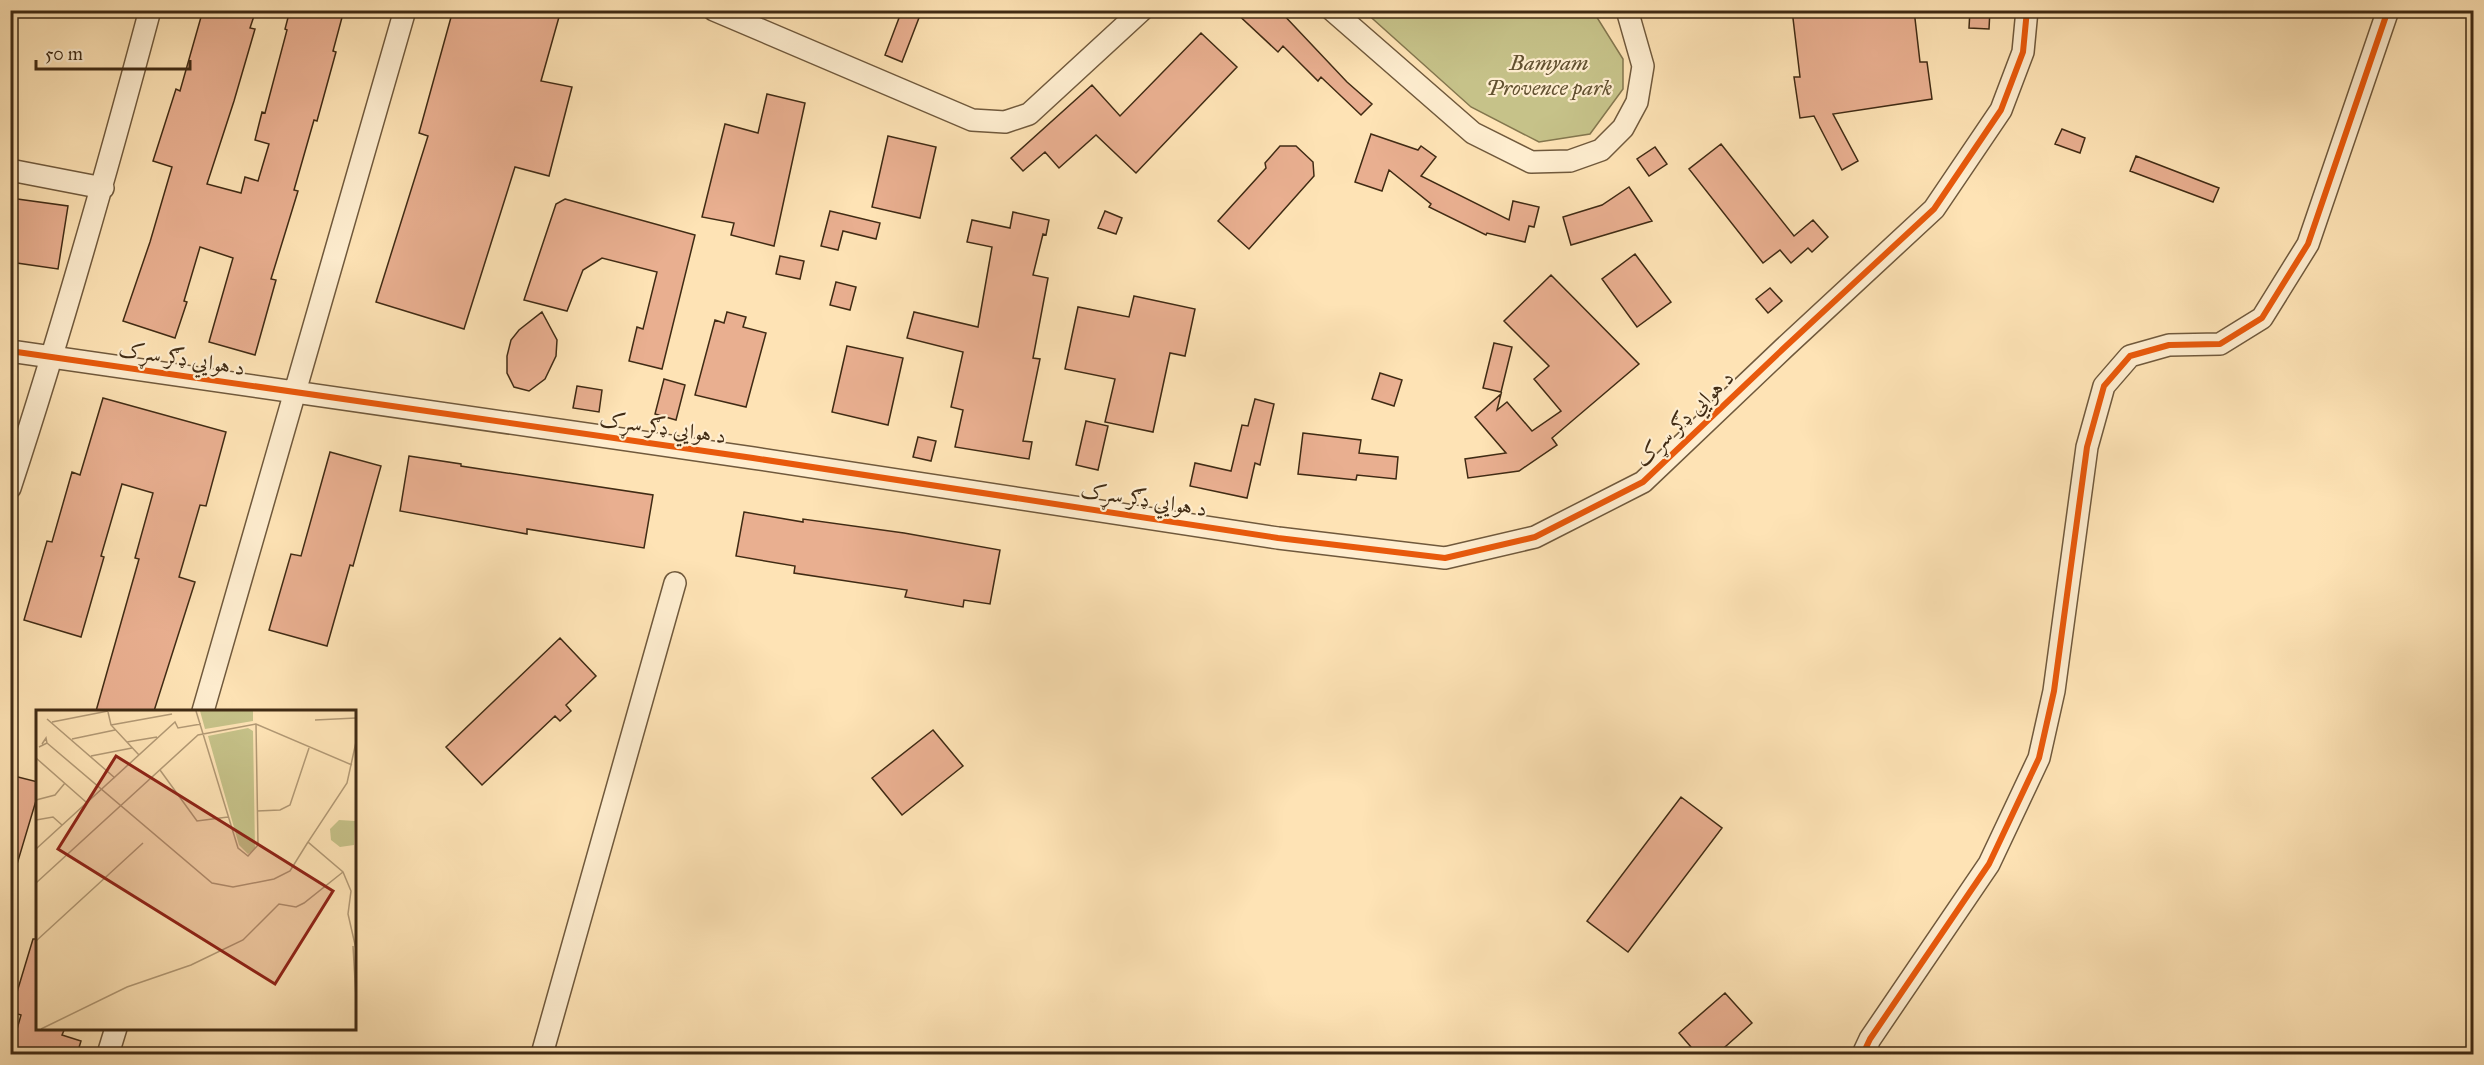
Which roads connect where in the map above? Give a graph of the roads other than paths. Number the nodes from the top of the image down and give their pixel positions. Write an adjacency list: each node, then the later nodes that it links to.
1 (150, 10): 10 (street)
2 (405, 10): 13 (street)
3 (714, 10): 4 (street)
4 (1142, 10)
5 (1332, 10): 6 (street)
6 (1627, 10)
7 (2027, 10): 13 (street, د هوايي ډګر سړک)
8 (2388, 10): 20 (street)
9 (10, 170): 10 (street)
10 (103, 188): 12 (street)
11 (10, 351): 12 (street, د هوايي ډګر سړک)
12 (53, 357): 13 (street, د هوايي ډګر سړک); 14 (street)
13 (293, 393): 16 (street)
14 (10, 488)
15 (675, 583): 19 (street)
16 (203, 710)
17 (116, 1029): 18 (street)
18 (108, 1054)
19 (543, 1054)
20 (1863, 1054)

